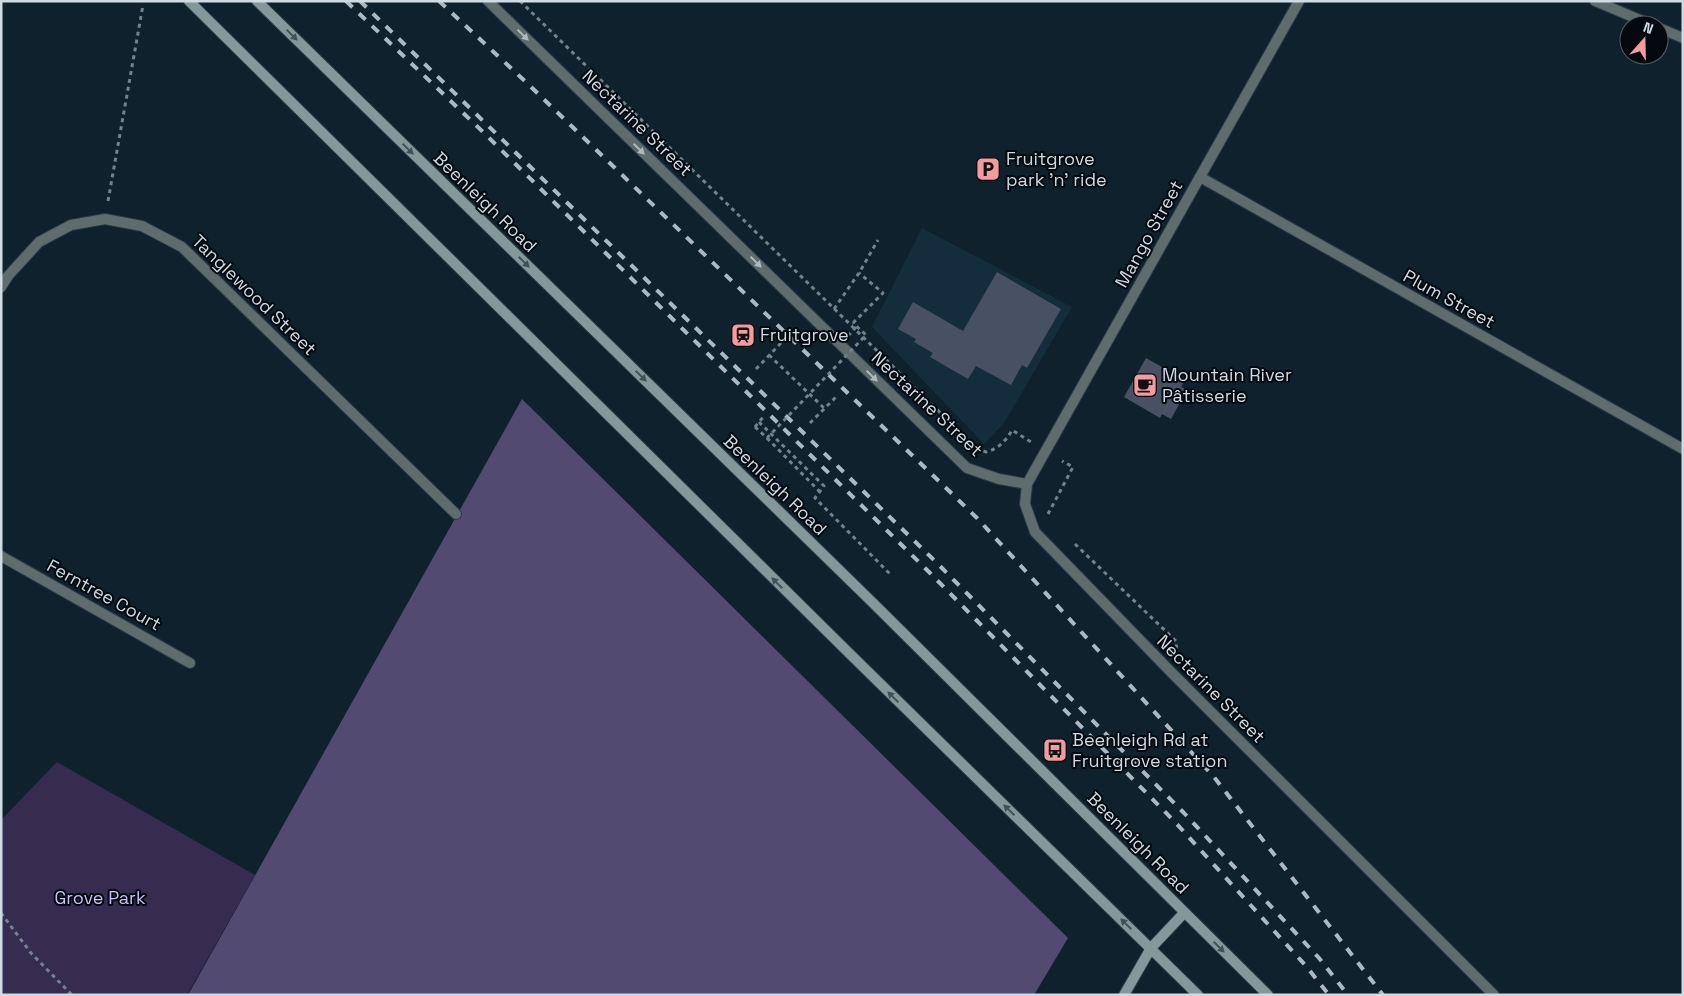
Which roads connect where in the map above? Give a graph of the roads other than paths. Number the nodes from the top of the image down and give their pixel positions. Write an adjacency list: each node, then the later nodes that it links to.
1 (189, 1): 17 (main road, one-way to 1)
2 (257, 1): 16 (main road, Beenleigh Road, one-way to 16)
3 (488, 1): 12 (street, Nectarine Street, one-way to 12)
4 (1300, 1): 9 (street, Mango Street)
5 (1595, 1): 6 (street)
6 (1628, 15)
7 (1669, 32): 8 (street)
8 (1683, 38)
9 (1200, 177): 11 (street, Plum Street); 12 (street, Mango Street)
10 (1, 288): 13 (street, Tanglewood Street)
11 (1683, 449)
12 (1027, 484): 21 (street, Nectarine Street)
13 (456, 514)
14 (1, 556): 15 (street, Ferntree Court)
15 (190, 663)
16 (1184, 912): 17 (main road); 20 (main road, Beenleigh Road, one-way to 20)
17 (1150, 948): 18 (main road); 19 (main road)
18 (1124, 995)
19 (1198, 995)
20 (1268, 995)
21 (1494, 995)

